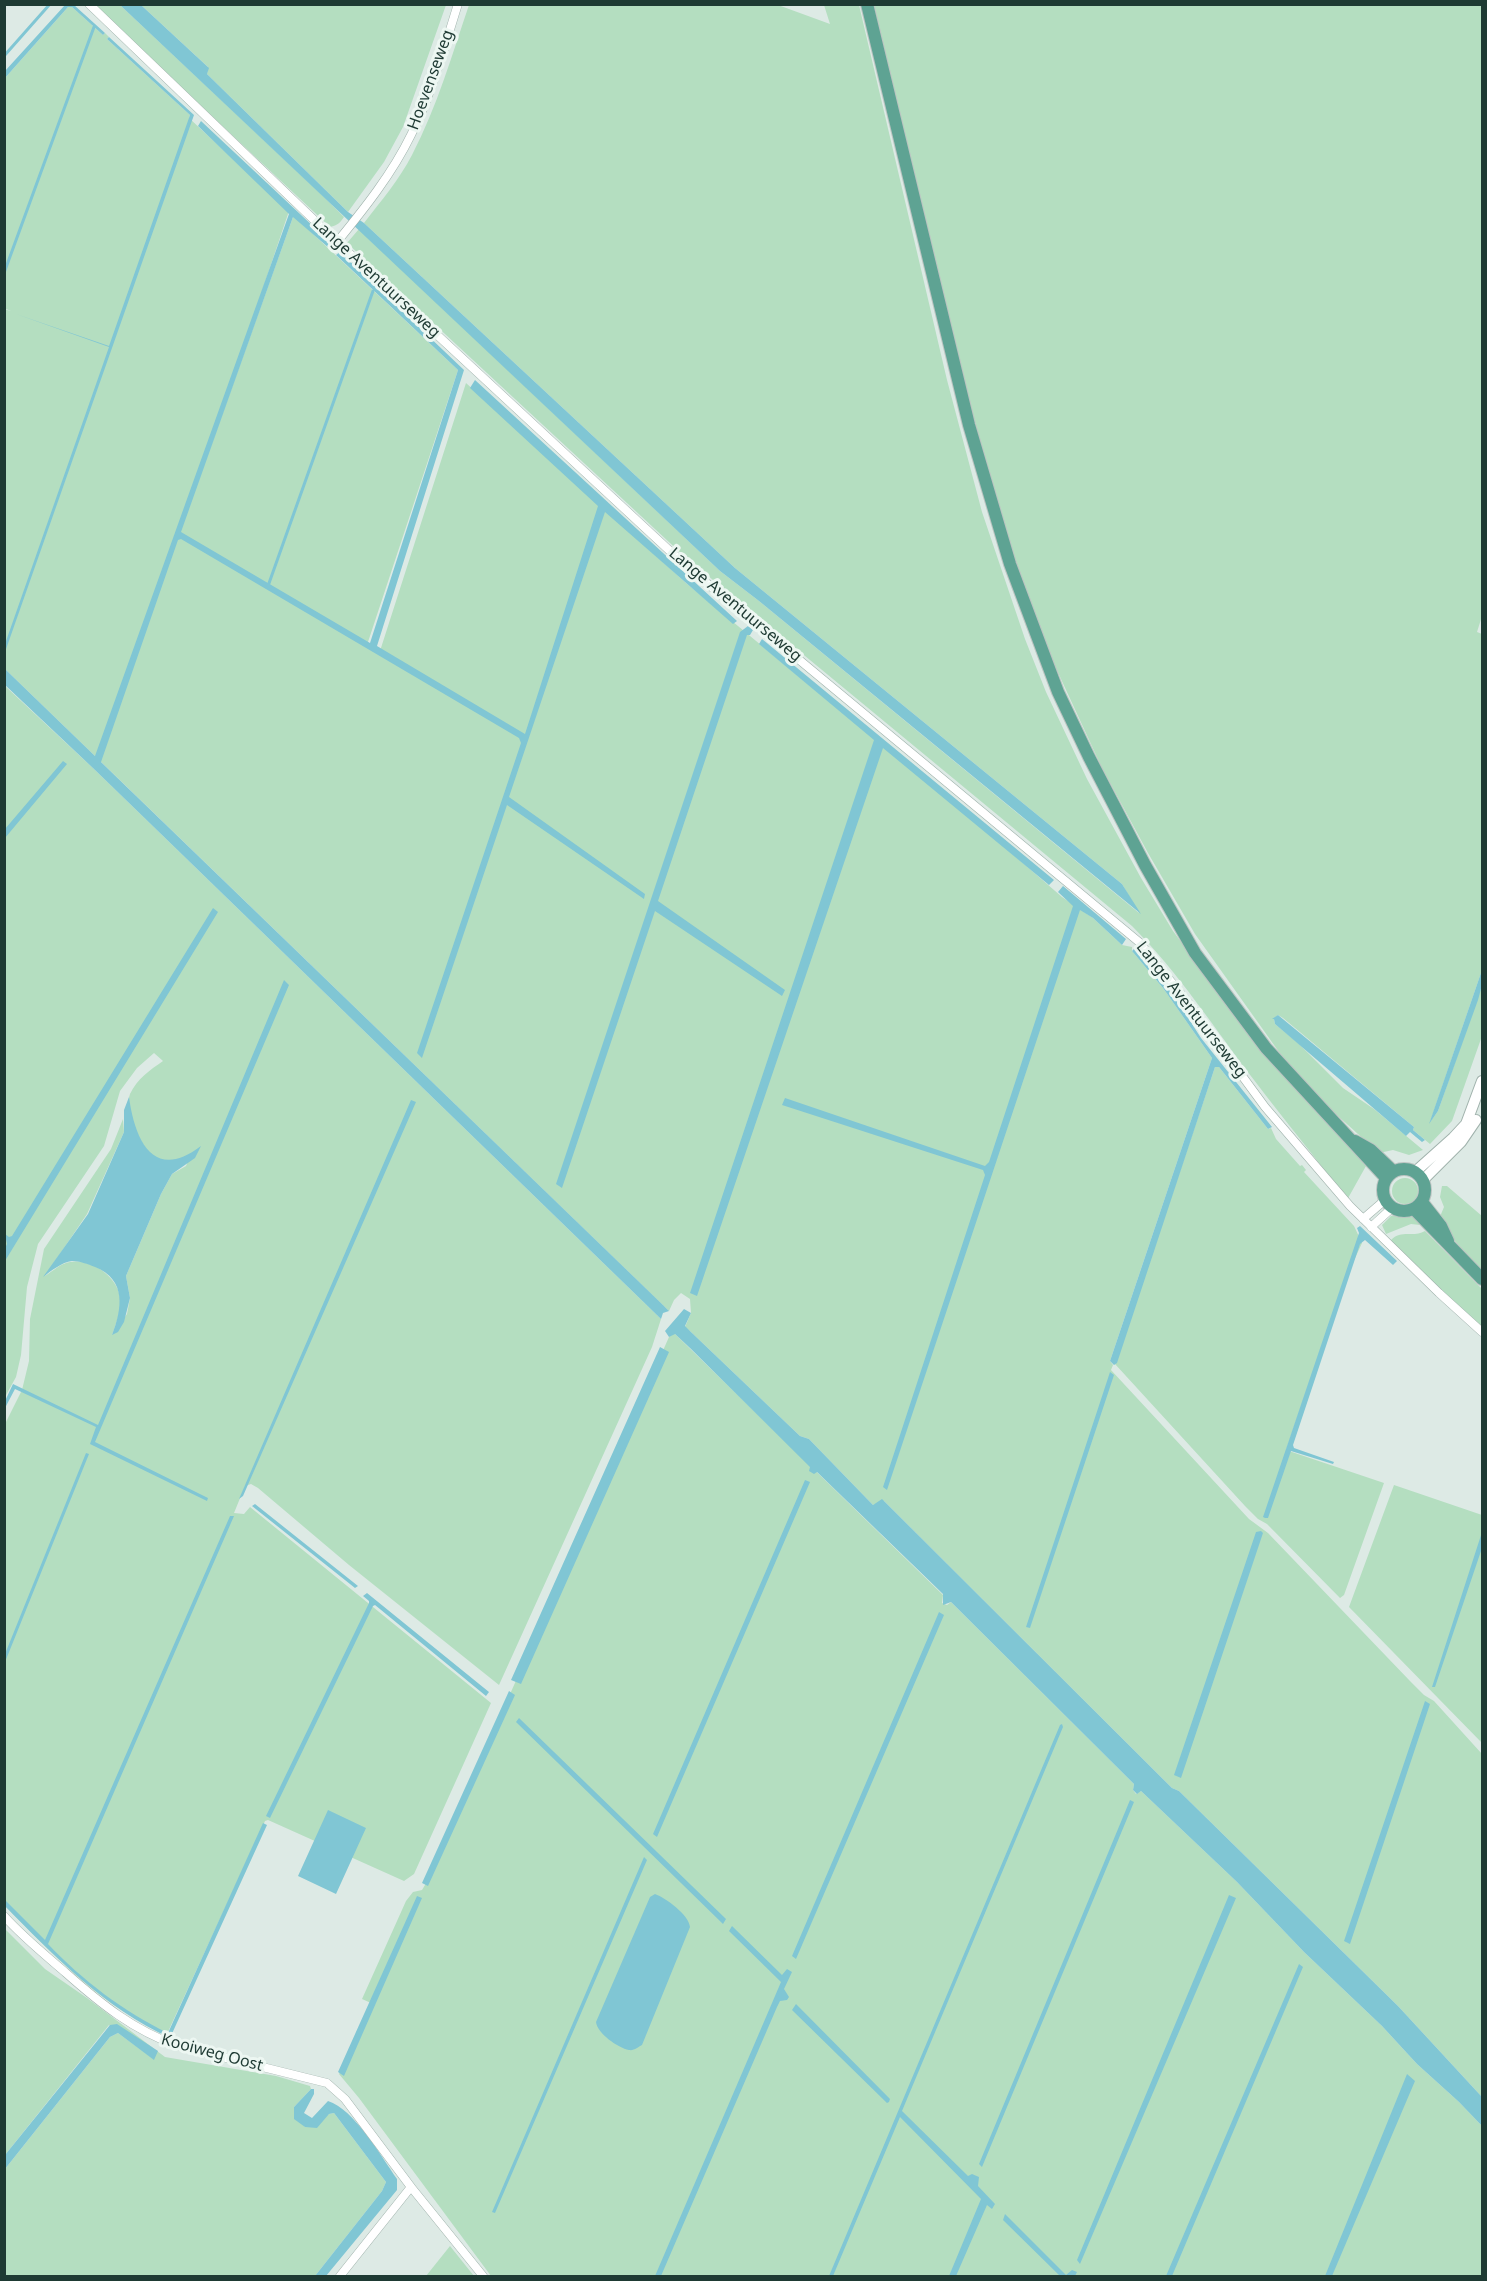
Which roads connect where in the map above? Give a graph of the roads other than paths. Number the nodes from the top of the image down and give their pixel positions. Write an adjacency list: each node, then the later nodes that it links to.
1 (89, 4): 4 (street, Lange Aventuurseweg)
2 (458, 4): 4 (street, Hoevenseweg)
3 (867, 4): 7 (main road)
4 (337, 242): 11 (street, Lange Aventuurseweg)
5 (1482, 1081): 8 (street)
6 (1482, 1103): 8 (street)
7 (1389, 1175): 8 (main road); 9 (main road)
8 (1419, 1176): 10 (main road)
9 (1388, 1204): 10 (main road); 11 (street); 12 (street)
10 (1418, 1206): 13 (main road)
11 (1363, 1219): 12 (street, Lange Aventuurseweg)
12 (1371, 1227): 14 (street, Lange Aventuurseweg)
13 (1482, 1280)
14 (1482, 1332)
15 (4, 1916): 16 (street, Kooiweg Oost)
16 (411, 2187): 17 (street); 18 (street, Kooiweg Oost)
17 (340, 2277)
18 (483, 2277)

